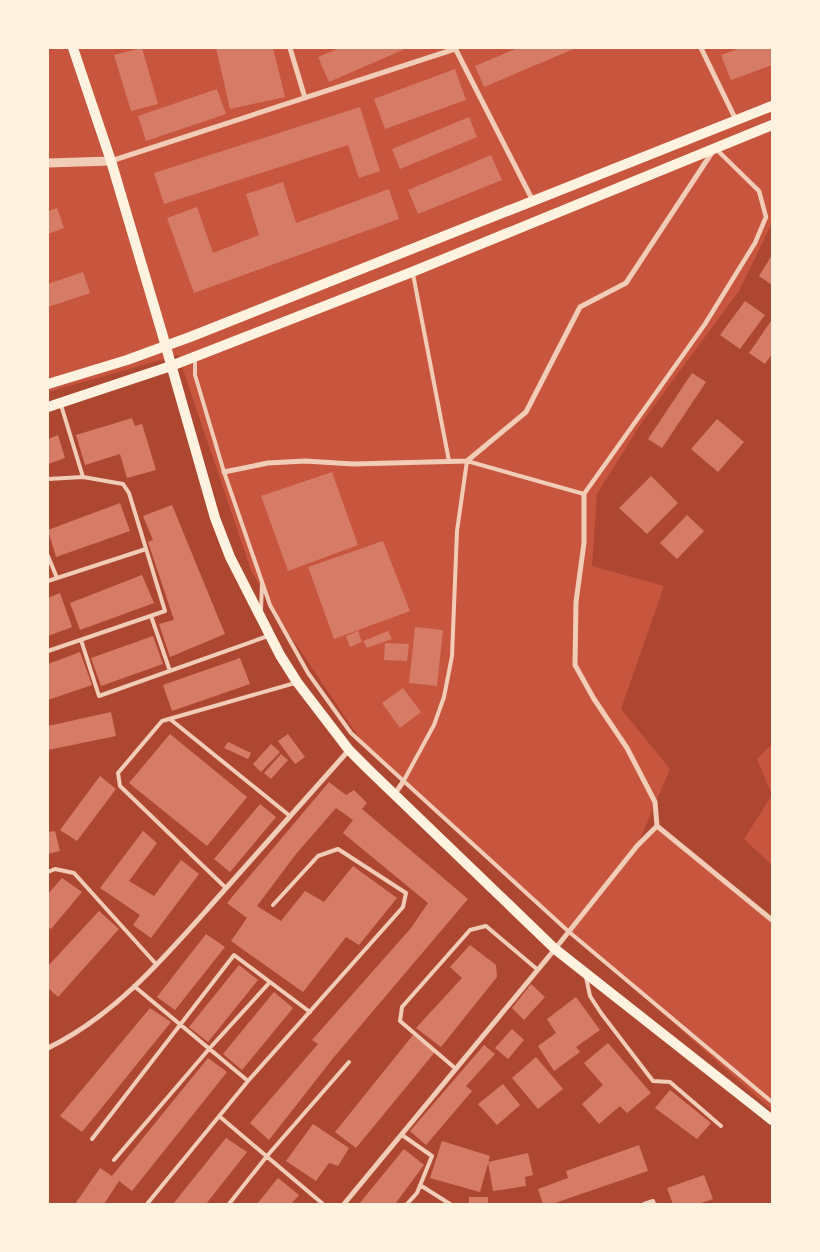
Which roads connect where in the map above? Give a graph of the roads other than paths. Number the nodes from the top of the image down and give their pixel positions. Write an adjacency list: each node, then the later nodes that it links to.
1 (73, 48): 10 (main road)
2 (290, 48): 5 (street)
3 (455, 48): 5 (street); 12 (street)
4 (701, 48): 7 (street)
5 (305, 98): 10 (street)
6 (772, 106): 7 (main road)
7 (736, 121): 12 (main road)
8 (772, 125): 9 (main road)
9 (715, 148): 13 (main road); 20 (street); 25 (street)
10 (111, 162): 11 (street); 14 (main road)
11 (48, 163)
12 (533, 202): 14 (main road)
13 (412, 272): 15 (main road); 21 (lane)
14 (166, 346): 16 (main road); 17 (main road)
15 (196, 356): 16 (main road); 22 (lane)
16 (171, 366): 18 (main road); 32 (main road)
17 (48, 384)
18 (60, 403): 19 (main road); 23 (lane)
19 (48, 407)
20 (467, 460): 21 (street); 25 (lane); 40 (lane)
21 (449, 462): 22 (street)
22 (224, 472): 29 (lane)
23 (83, 477): 24 (lane); 26 (lane)
24 (48, 479)
25 (584, 494): 43 (street)
26 (146, 549): 28 (lane); 31 (lane)
27 (48, 556): 28 (lane)
28 (57, 578): 30 (lane)
29 (262, 580): 32 (lane); 40 (lane)
30 (48, 581)
31 (151, 616): 34 (lane); 36 (lane)
32 (261, 618): 33 (main road)
33 (269, 635): 36 (lane); 37 (main road)
34 (81, 640): 35 (lane); 36 (lane)
35 (48, 652)
36 (170, 671)
37 (297, 682): 38 (lane); 39 (main road)
38 (170, 719): 42 (lane); 45 (lane)
39 (349, 750): 41 (main road); 42 (street)
40 (403, 782): 41 (street); 48 (lane)
41 (394, 795): 49 (main road)
42 (290, 816): 45 (street)
43 (657, 826): 47 (street); 48 (street)
44 (48, 872): 50 (lane)
45 (226, 888): 50 (street)
46 (273, 905): 55 (lane)
47 (772, 920)
48 (568, 931): 49 (street); 62 (lane)
49 (555, 949): 51 (street); 52 (main road)
50 (156, 964): 54 (street)
51 (538, 970): 60 (street); 60 (lane)
52 (585, 973): 64 (main road); 65 (lane)
53 (270, 982): 55 (lane); 56 (lane); 58 (lane)
54 (134, 986): 56 (lane); 57 (street)
55 (310, 1012): 61 (lane)
56 (180, 1026): 58 (lane); 67 (lane)
57 (48, 1048)
58 (209, 1049): 61 (lane); 69 (lane)
59 (348, 1062): 68 (lane)
60 (456, 1069): 66 (street)
61 (248, 1081): 63 (lane)
62 (772, 1102)
63 (220, 1116): 68 (lane); 71 (lane)
64 (772, 1120)
65 (722, 1126)
66 (402, 1135): 70 (lane); 74 (street)
67 (92, 1139)
68 (267, 1156): 72 (lane); 73 (lane)
69 (114, 1160)
70 (420, 1185): 75 (lane); 76 (lane)
71 (147, 1204)
72 (229, 1204)
73 (323, 1204)
74 (344, 1204)
75 (408, 1204)
76 (450, 1204)
77 (644, 1204): 78 (lane)
78 (654, 1204)

